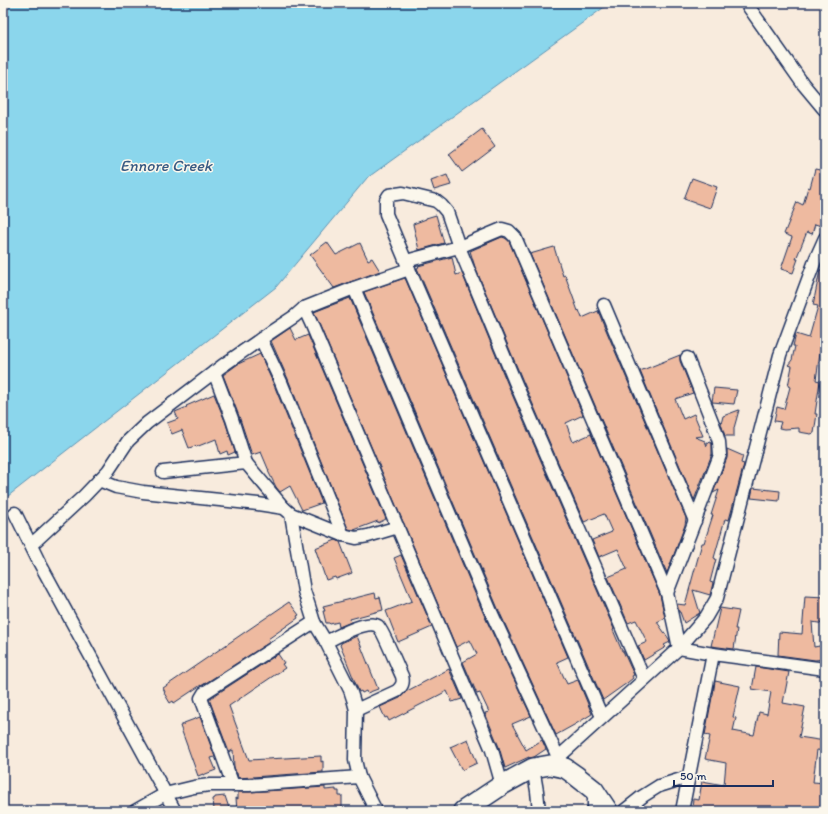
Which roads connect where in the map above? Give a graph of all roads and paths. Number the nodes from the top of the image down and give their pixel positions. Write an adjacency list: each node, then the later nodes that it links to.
1 (746, 3): 2 (street)
2 (825, 110)
3 (825, 238): 24 (street)
4 (459, 247): 5 (street); 5 (street); 21 (street); 27 (street)
5 (408, 265): 6 (street); 29 (street)
6 (354, 288): 8 (street); 30 (street)
7 (604, 305): 17 (street)
8 (304, 308): 9 (street); 18 (street)
9 (261, 339): 11 (street); 19 (street)
10 (687, 358): 17 (street)
11 (214, 372): 12 (street); 14 (street)
12 (246, 463): 13 (street); 15 (street)
13 (163, 472)
14 (99, 480): 15 (street); 20 (street)
15 (287, 511): 19 (street); 22 (street)
16 (15, 513): 20 (street)
17 (695, 521): 21 (street)
18 (398, 527): 19 (street); 34 (street)
19 (343, 535)
20 (31, 545): 36 (street)
21 (667, 594): 24 (street)
22 (314, 622): 23 (street); 33 (street)
23 (326, 642): 28 (street); 28 (street)
24 (679, 648): 25 (street); 27 (street)
25 (713, 654): 26 (street); 32 (street)
26 (825, 669)
27 (644, 679): 29 (street)
28 (356, 710): 31 (street)
29 (602, 717): 30 (street)
30 (547, 764): 34 (main road); 35 (main road); 41 (street)
31 (359, 777): 33 (street); 39 (street)
32 (688, 777): 44 (street); 45 (street)
33 (233, 785): 36 (street)
34 (502, 785): 40 (main road)
35 (594, 790): 42 (street); 43 (main road)
36 (165, 794): 37 (street); 38 (street)
37 (135, 811)
38 (175, 811)
39 (376, 811)
40 (463, 811)
41 (539, 811)
42 (594, 811)
43 (608, 811)
44 (624, 811)
45 (682, 811)

